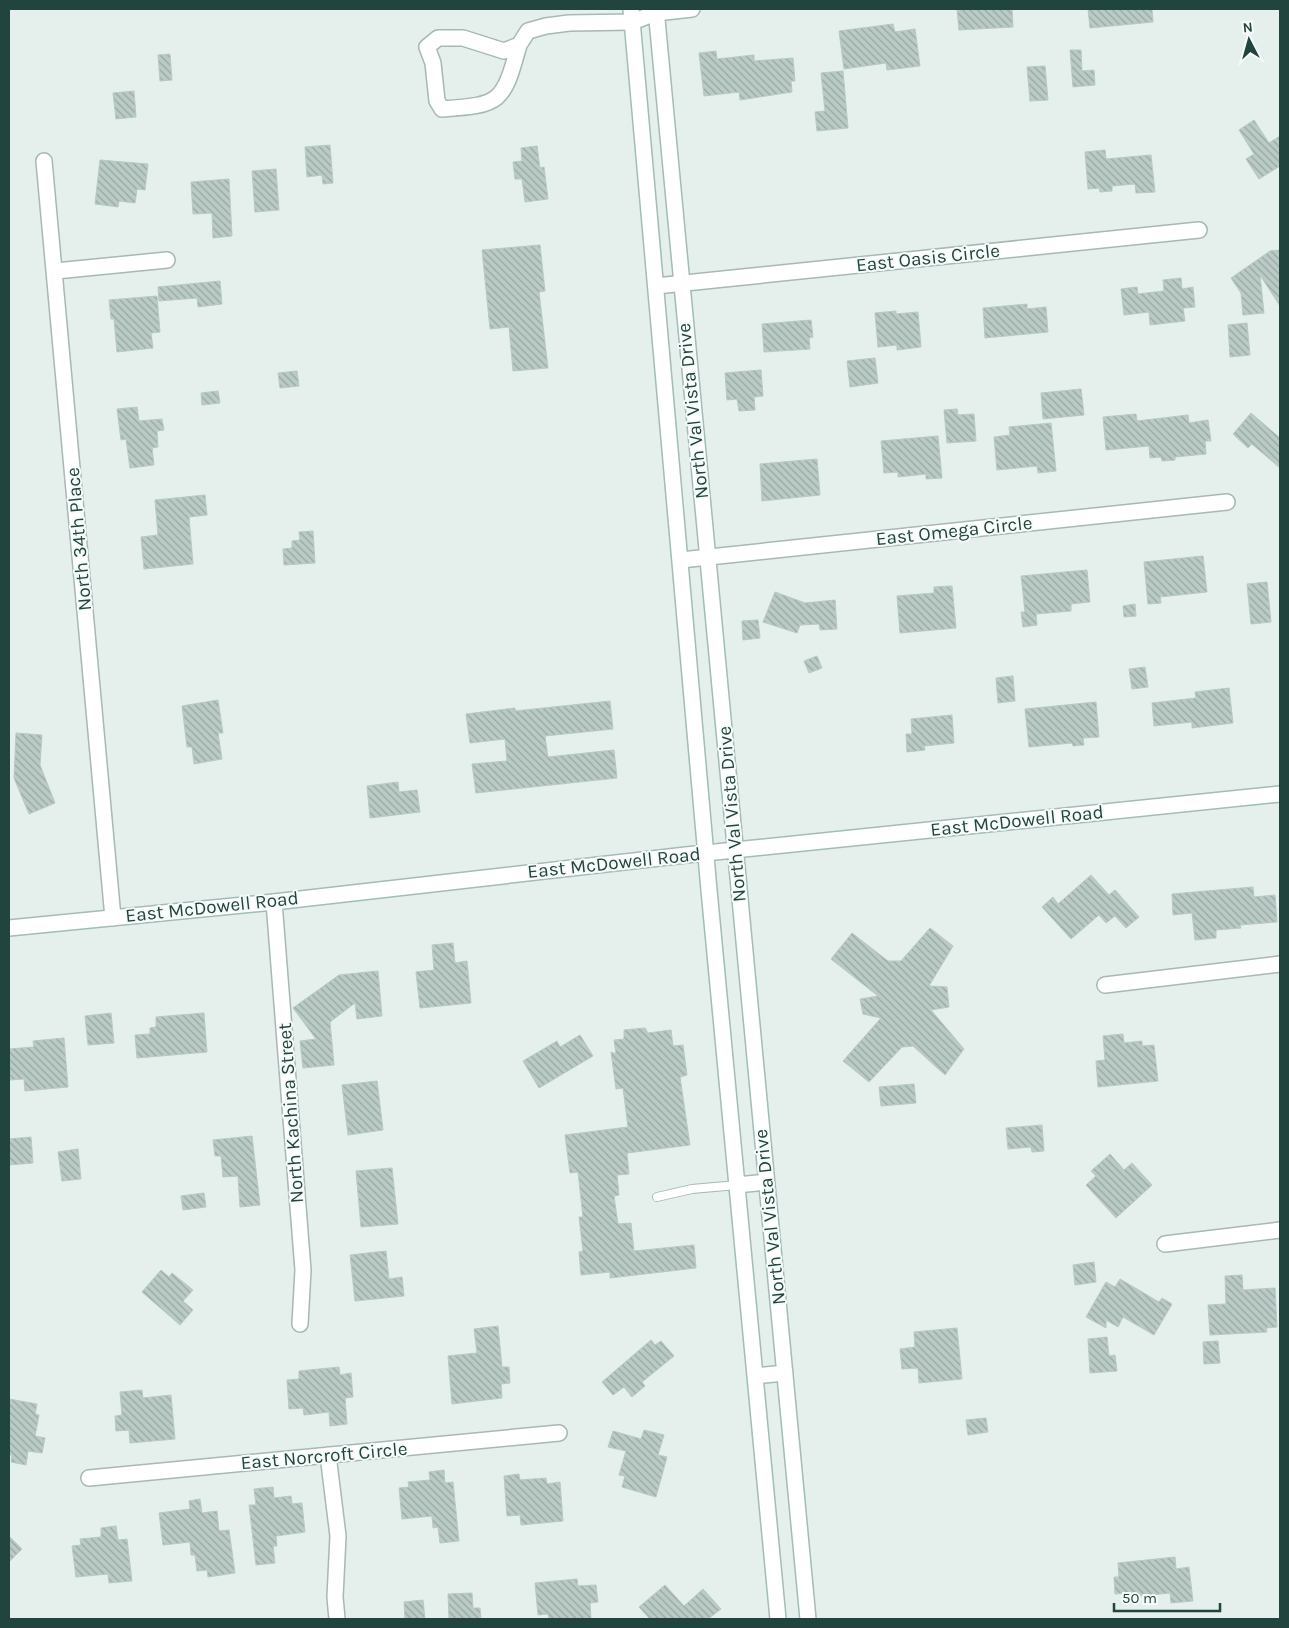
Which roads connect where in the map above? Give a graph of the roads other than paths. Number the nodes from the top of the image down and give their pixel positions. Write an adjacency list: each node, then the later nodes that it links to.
1 (692, 9): 2 (main road)
2 (656, 11): 3 (main road); 9 (main road, North Val Vista Drive)
3 (632, 16): 4 (main road); 10 (main road, North Val Vista Drive)
4 (519, 45): 4 (main road)
5 (44, 161): 8 (main road, North 34th Place)
6 (1199, 230): 9 (main road, East Oasis Circle)
7 (167, 260): 8 (main road)
8 (56, 271): 18 (main road, North 34th Place)
9 (681, 283): 10 (main road, East Oasis Circle); 12 (main road, North Val Vista Drive)
10 (656, 286): 13 (main road, North Val Vista Drive)
11 (1226, 502): 12 (main road, East Omega Circle)
12 (707, 557): 13 (main road, East Omega Circle); 15 (main road, North Val Vista Drive)
13 (681, 560): 16 (main road, North Val Vista Drive)
14 (1280, 794): 15 (main road, East McDowell Road)
15 (736, 850): 16 (main road, East McDowell Road); 22 (main road, North Val Vista Drive)
16 (706, 853): 17 (main road, East McDowell Road); 23 (main road, North Val Vista Drive)
17 (274, 902): 18 (main road, East McDowell Road); 27 (main road, North Kachina Street)
18 (113, 918): 19 (main road, East McDowell Road)
19 (9, 928)
20 (1280, 964): 21 (main road)
21 (1105, 985)
22 (766, 1182): 23 (main road); 28 (main road, North Val Vista Drive)
23 (737, 1185): 24 (lane); 29 (main road, North Val Vista Drive)
24 (656, 1197)
25 (1280, 1230): 26 (main road)
26 (1165, 1244)
27 (300, 1324)
28 (785, 1374): 29 (main road); 35 (main road, North Val Vista Drive)
29 (755, 1376): 34 (main road, North Val Vista Drive)
30 (558, 1433): 31 (main road, East Norcroft Circle)
31 (328, 1455): 32 (main road, East Norcroft Circle); 33 (main road)
32 (88, 1478)
33 (337, 1619)
34 (778, 1619)
35 (808, 1619)

